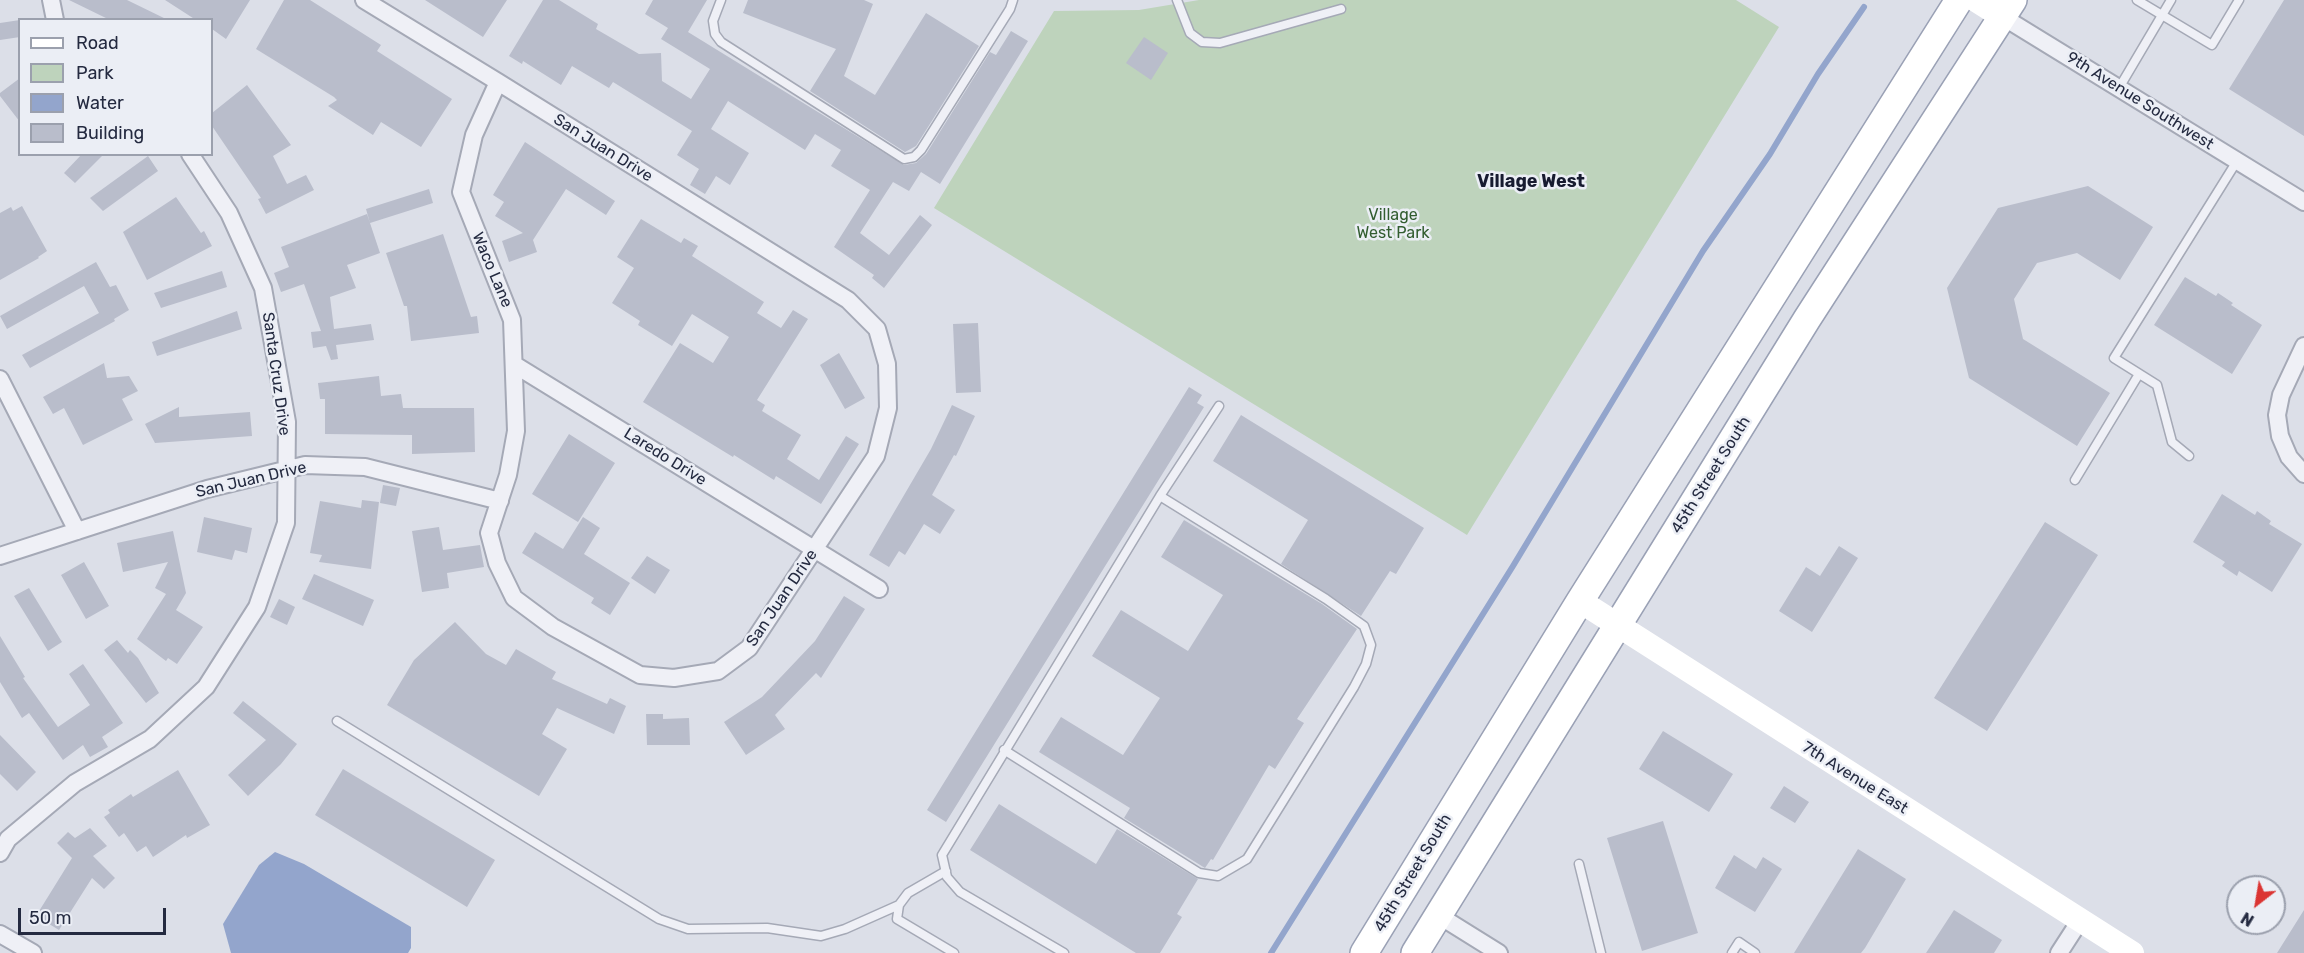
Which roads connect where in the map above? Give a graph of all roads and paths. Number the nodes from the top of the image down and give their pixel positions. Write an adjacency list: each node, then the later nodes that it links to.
1 (51, 0): 14 (street)
2 (364, 0): 15 (street, San Juan Drive)
3 (721, 0): 4 (lane)
4 (1013, 0)
5 (1177, 0): 12 (lane)
6 (1959, 0): 35 (main road, 45th Street South)
7 (1976, 0): 11 (street, 9th Avenue Southwest)
8 (2137, 0): 13 (lane)
9 (2171, 0): 13 (lane)
10 (2239, 0): 13 (lane)
11 (2008, 8): 16 (street, 9th Avenue Southwest); 36 (main road, 45th Street South)
12 (1341, 9)
13 (2162, 15): 16 (lane)
14 (55, 18)
15 (498, 82): 21 (street, Waco Lane); 32 (street, San Juan Drive)
16 (2119, 88): 18 (street, 9th Avenue Southwest)
17 (191, 156): 26 (street, Santa Cruz Drive)
18 (2237, 161): 19 (street, 9th Avenue Southwest); 22 (lane)
19 (2304, 202)
20 (2304, 346): 27 (street)
21 (515, 365): 30 (street, Waco Lane); 32 (street, Laredo Drive)
22 (2139, 374): 25 (lane); 28 (lane)
23 (0, 379): 31 (street)
24 (1219, 406): 29 (lane)
25 (2189, 456)
26 (286, 469): 30 (street, San Juan Drive); 31 (street, San Juan Drive); 39 (street, Santa Cruz Drive)
27 (2304, 474)
28 (2075, 480)
29 (1160, 496): 38 (lane); 38 (lane)
30 (500, 501): 32 (street, San Juan Drive)
31 (77, 531): 33 (street, San Juan Drive)
32 (815, 549): 34 (street, Laredo Drive)
33 (0, 556)
34 (879, 589)
35 (1580, 601): 36 (street, 7th Avenue East); 49 (main road, 45th Street South)
36 (1618, 626): 43 (main road, 45th Street South); 44 (street, 7th Avenue East)
37 (337, 721): 42 (lane)
38 (1004, 750): 41 (lane)
39 (0, 852)
40 (1579, 864): 52 (lane)
41 (946, 871): 42 (lane); 48 (lane)
42 (899, 905): 47 (lane)
43 (1438, 915): 50 (main road, 45th Street South); 51 (street)
44 (2081, 919): 55 (street); 56 (street, 7th Avenue East)
45 (0, 934): 46 (street)
46 (33, 953)
47 (954, 953)
48 (1064, 953)
49 (1364, 953)
50 (1414, 953)
51 (1499, 953)
52 (1601, 953)
53 (1732, 953): 54 (lane)
54 (1755, 953)
55 (2059, 953)
56 (2132, 953)

